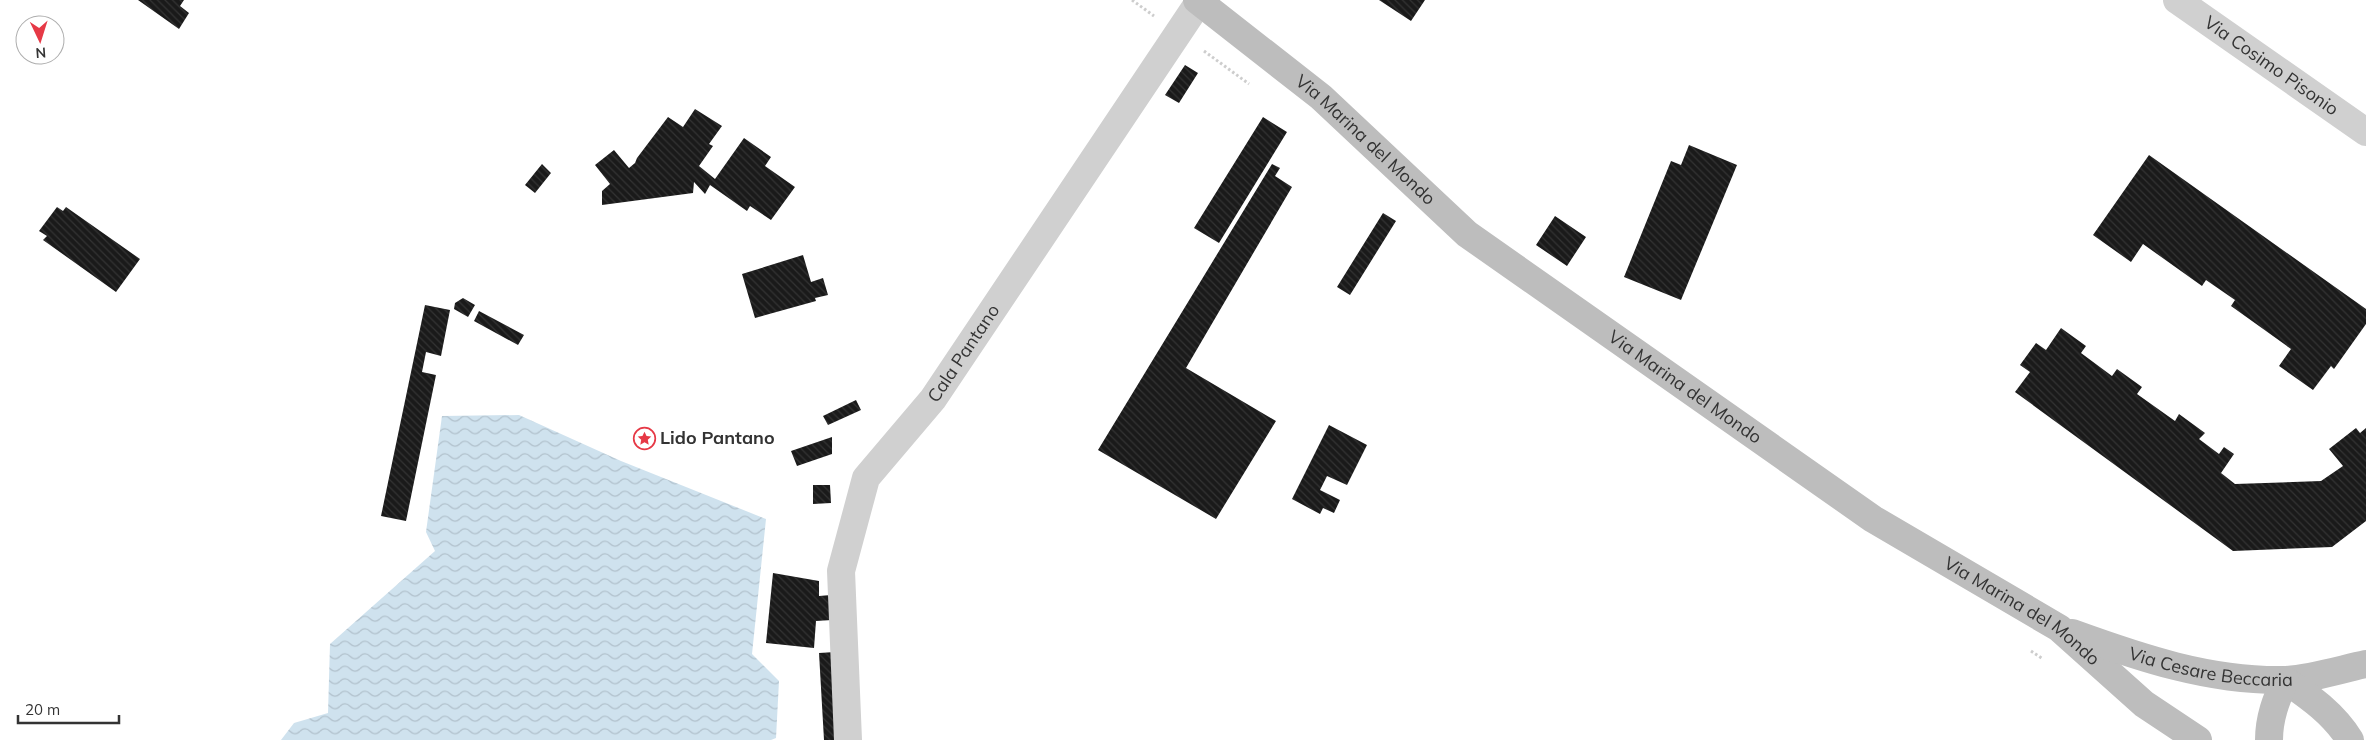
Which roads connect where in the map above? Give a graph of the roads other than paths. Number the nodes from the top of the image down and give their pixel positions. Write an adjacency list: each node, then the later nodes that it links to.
1 (2177, 0): 3 (street, Via Cosimo Pisonio)
2 (1198, 1): 4 (street, Via Marina del Mondo); 7 (street, Cala Pantano)
3 (2366, 132)
4 (2059, 628): 6 (street, Via Cesare Beccaria); 8 (street, Via Marina del Mondo)
5 (2366, 664): 6 (street, Via Cesare Beccaria)
6 (2285, 680): 9 (street); 10 (street)
7 (848, 740)
8 (2198, 740)
9 (2269, 740)
10 (2350, 740)

